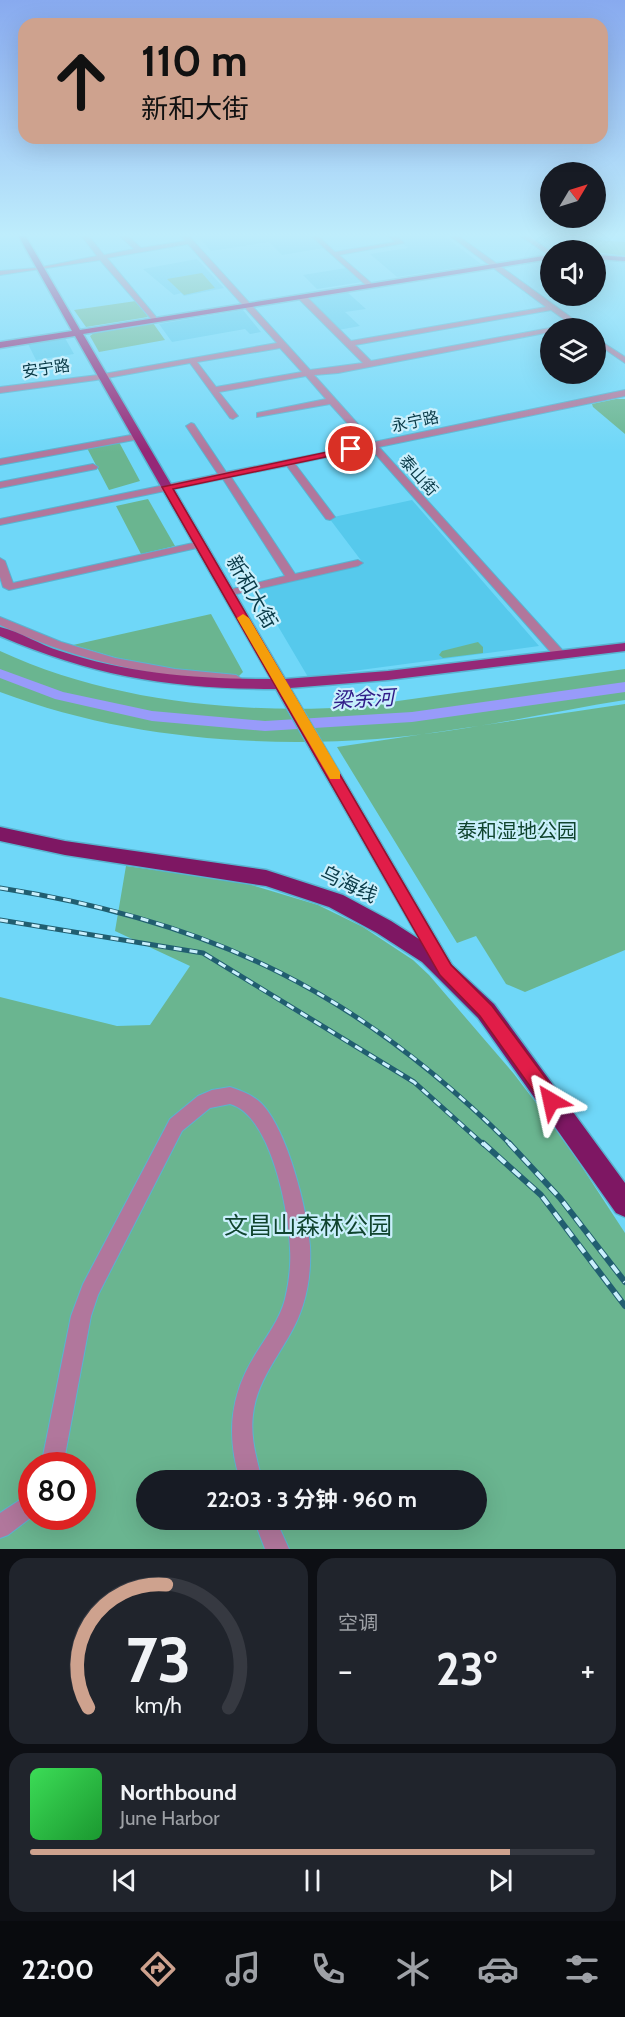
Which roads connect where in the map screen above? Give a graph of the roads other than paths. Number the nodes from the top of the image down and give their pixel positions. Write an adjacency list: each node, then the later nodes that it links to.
1 (60, 307): 10 (main road, 新和大街)
2 (144, 307): 9 (street)
3 (230, 307): 9 (main road)
4 (231, 307): 10 (main road)
5 (247, 307): 14 (street, 泰山街)
6 (312, 307): 13 (street)
7 (552, 308): 8 (street); 13 (street)
8 (566, 318)
9 (153, 319): 10 (main road)
10 (74, 332): 12 (main road); 20 (main road, 新和大街)
11 (540, 332): 18 (street)
12 (0, 344)
13 (348, 344): 18 (street)
14 (282, 345): 16 (street, 安宁路); 19 (street, 泰山街)
15 (606, 347): 17 (street)
16 (192, 361): 20 (street, 安宁路); 22 (street)
17 (625, 361)
18 (369, 364): 19 (street)
19 (307, 373): 22 (street); 24 (street, 泰山街)
20 (99, 376): 21 (street, 安宁路); 28 (main road, 新和大街); 35 (main road, 新和大街)
21 (0, 390)
22 (214, 390): 26 (street)
23 (623, 393): 29 (street, 永宁路)
24 (333, 401): 25 (street); 29 (street, 泰山街)
25 (260, 415)
26 (233, 416)
27 (191, 426): 33 (street)
28 (131, 438): 30 (street); 35 (main road, 新和大街)
29 (371, 444): 31 (street, 永宁路); 33 (street, 永宁路); 46 (street, 泰山街)
30 (0, 462)
31 (288, 462): 33 (street, 永宁路); 36 (street)
32 (93, 467): 34 (street)
33 (223, 474): 35 (street, 永宁路); 41 (street)
34 (0, 485)
35 (163, 486): 37 (street, 永宁路); 38 (main road, 新和大街); 42 (main road, 新和大街)
36 (330, 517)
37 (0, 520)
38 (193, 546): 39 (street); 47 (main road, 新和大街)
39 (0, 561)
40 (358, 563): 41 (street)
41 (292, 578): 42 (street)
42 (228, 593): 47 (main road, 新和大街)
43 (0, 621): 47 (street)
44 (0, 631): 47 (main road)
45 (625, 647): 46 (main road)
46 (560, 655): 47 (main road)
47 (278, 686): 48 (main road, 新和大街)
48 (312, 745): 50 (main road, 新和大街); 51 (main road, 新和大街)
49 (0, 834): 50 (highway, 乌海线)
50 (422, 951): 51 (highway, 乌海线)
51 (446, 970): 52 (highway, 乌海线)
52 (625, 1204)
53 (55, 1452): 54 (street)
54 (249, 1470)
55 (18, 1514): 56 (street)
56 (0, 1527)
57 (269, 1530): 58 (street)
58 (277, 1549)

